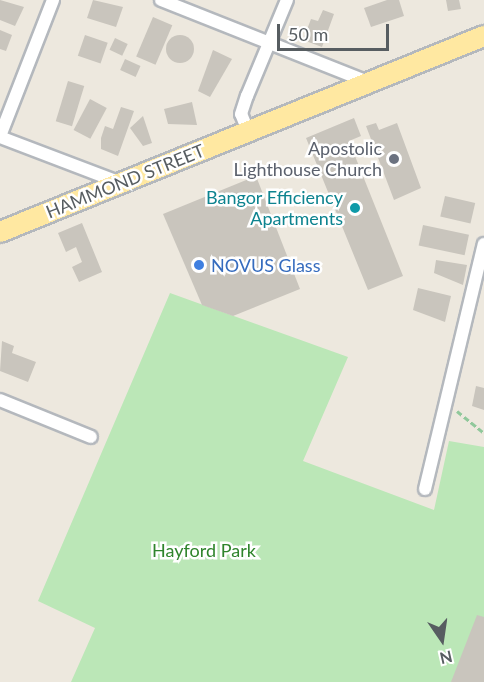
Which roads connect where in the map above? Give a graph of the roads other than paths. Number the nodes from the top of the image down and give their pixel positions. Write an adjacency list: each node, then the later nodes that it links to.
1 (53, 0): 8 (street)
2 (161, 0): 5 (street)
3 (287, 0): 5 (street)
4 (484, 36): 6 (main road, HAMMOND STREET)
5 (270, 43): 6 (street); 7 (street)
6 (369, 82): 7 (main road, HAMMOND STREET)
7 (248, 131): 9 (main road, HAMMOND STREET)
8 (0, 137): 9 (street)
9 (121, 183): 10 (main road, HAMMOND STREET)
10 (0, 232)
11 (484, 244): 14 (street)
12 (0, 400): 13 (street)
13 (91, 437)
14 (425, 489)

